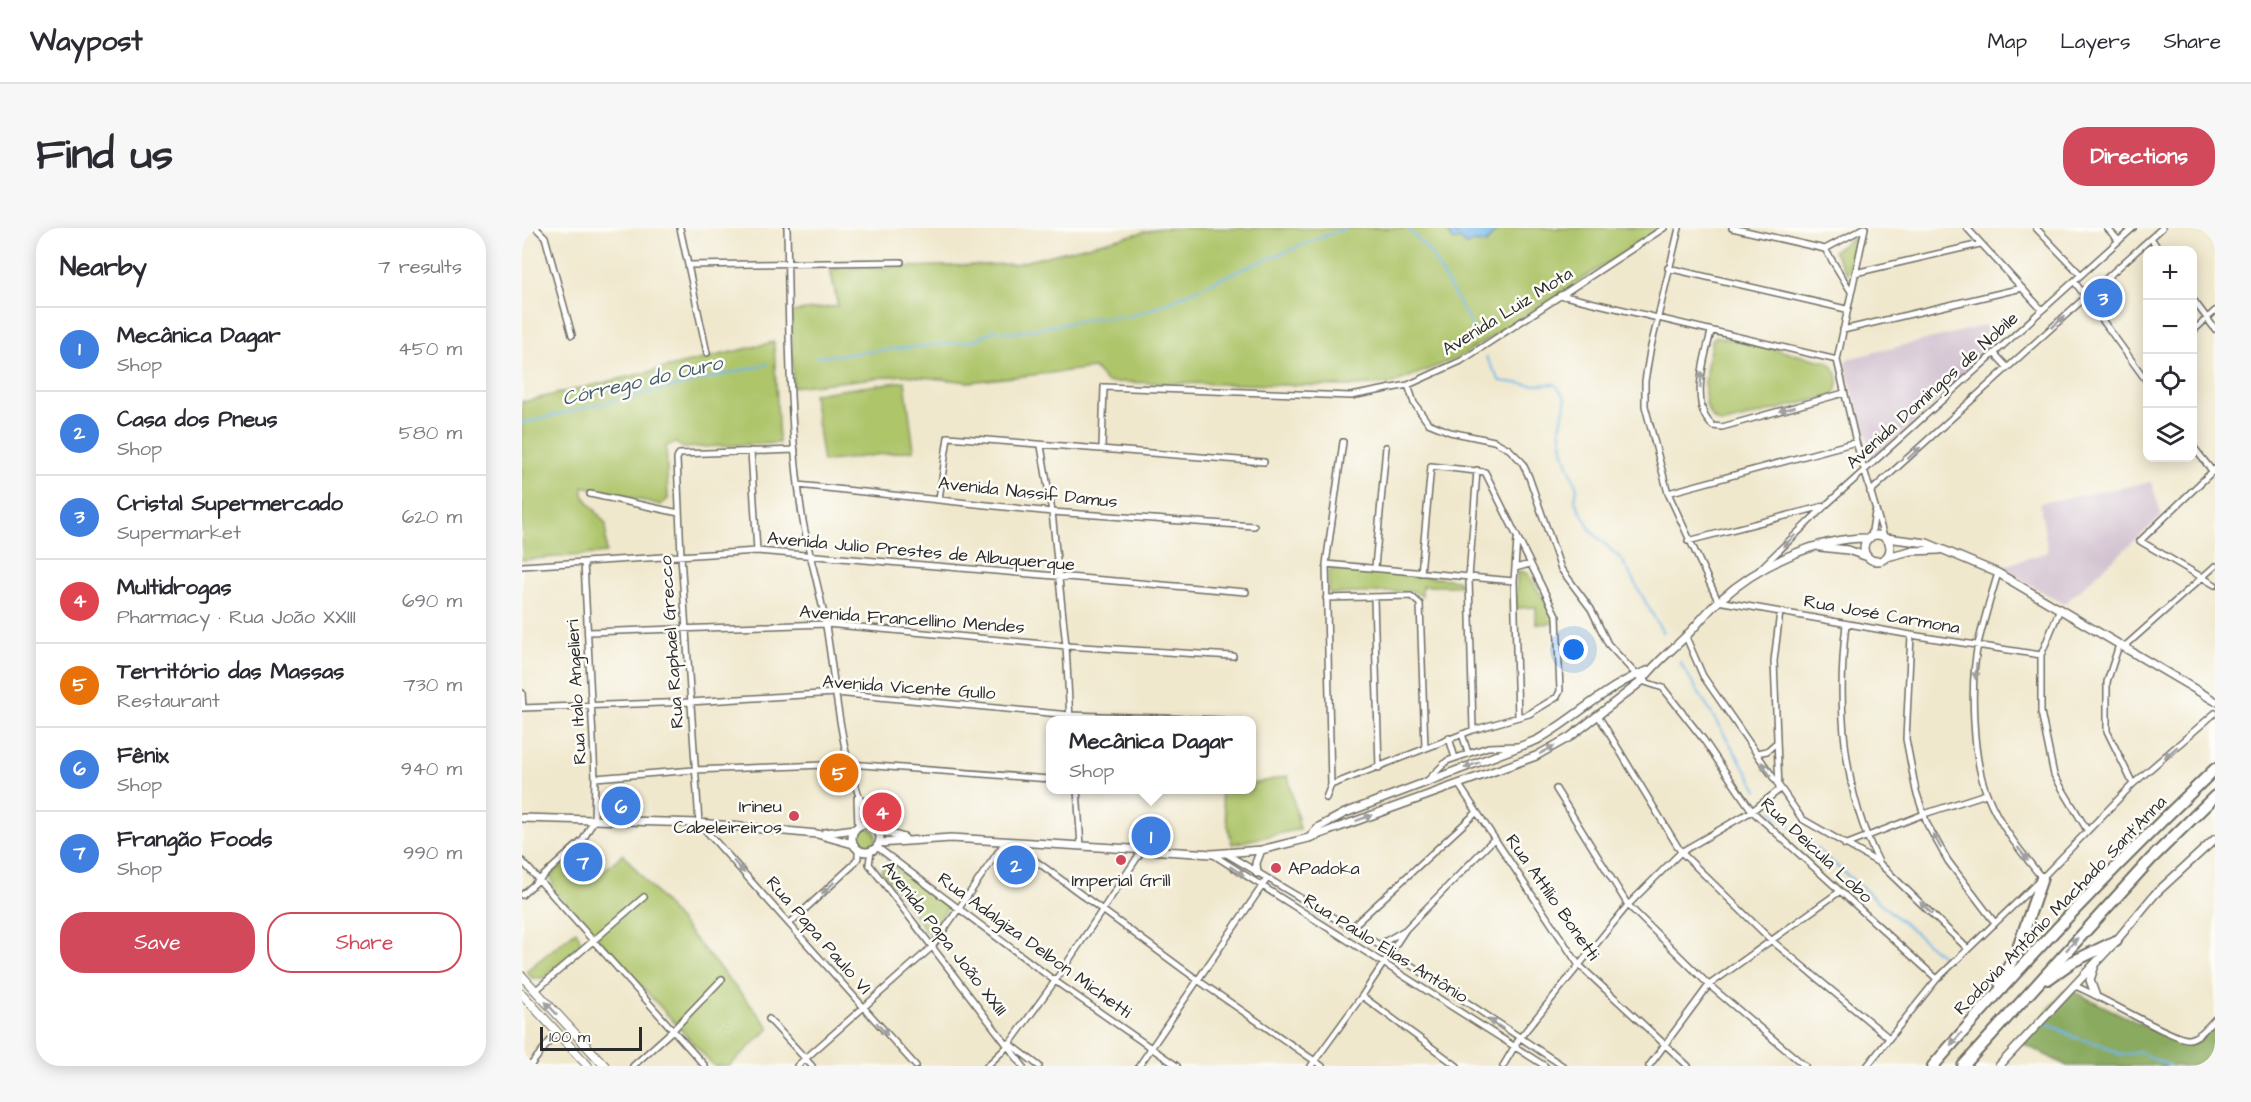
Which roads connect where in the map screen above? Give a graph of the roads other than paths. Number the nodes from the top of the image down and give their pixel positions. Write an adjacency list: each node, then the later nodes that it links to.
1 (536, 228): 39 (street)
2 (680, 228): 20 (street)
3 (787, 228): 19 (street)
4 (1664, 228): 27 (street, Avenida Luiz Mota)
5 (1678, 228): 21 (street)
6 (1732, 228): 17 (street)
7 (1864, 228): 17 (street); 22 (street)
8 (1967, 228): 15 (street)
9 (2036, 228): 23 (street)
10 (2107, 228): 14 (street)
11 (2133, 228): 14 (street, Avenida Domingos de Nobile)
12 (2162, 228): 13 (street, Avenida Domingos de Nobile)
13 (2151, 238): 16 (street); 28 (street, Avenida Domingos de Nobile)
14 (2119, 241): 23 (street, Avenida Domingos de Nobile)
15 (1980, 244): 22 (street); 25 (street)
16 (2156, 246)
17 (1825, 249): 26 (street)
18 (901, 262): 19 (street)
19 (788, 264): 20 (street); 52 (street)
20 (688, 265): 40 (street)
21 (1668, 268): 30 (street); 34 (street)
22 (1855, 273): 26 (street)
23 (2081, 275): 24 (street, Avenida Domingos de Nobile)
24 (2074, 281): 28 (street); 31 (street, Avenida Domingos de Nobile)
25 (2022, 288): 31 (street); 37 (street)
26 (1850, 290): 30 (street)
27 (1560, 295): 34 (street); 45 (street, Avenida Luiz Mota)
28 (2086, 296): 43 (street, Avenida Domingos de Nobile, one-way to 28); 44 (street)
29 (2194, 300): 33 (street)
30 (1846, 309): 37 (street)
31 (2042, 310): 41 (street, Avenida Domingos de Nobile)
32 (2215, 311): 33 (street)
33 (2207, 318): 35 (street); 36 (street)
34 (1657, 319): 38 (street); 62 (street)
35 (2197, 328)
36 (2215, 329)
37 (1843, 330): 42 (street)
38 (1711, 332): 42 (street); 46 (street, one-way to 38)
39 (573, 335)
40 (707, 354)
41 (1995, 354): 43 (street); 58 (street, Avenida Domingos de Nobile)
42 (1837, 360): 46 (street)
43 (2007, 367): 60 (street, Avenida Domingos de Nobile, one-way to 43)
44 (2143, 374)
45 (1408, 385): 51 (street, Avenida Luiz Mota); 113 (street, Rua Deicula Lobo)
46 (1844, 393): 48 (street)
47 (1343, 442): 81 (street)
48 (1856, 442): 58 (street); 62 (street)
49 (1041, 446): 51 (street); 63 (street); 66 (street)
50 (1386, 447): 85 (street)
51 (1102, 448): 55 (street)
52 (795, 450): 54 (street); 59 (street)
53 (2197, 450): 57 (street)
54 (751, 451): 67 (street, Rua Raphael Grecco); 74 (street)
55 (1264, 462)
56 (1477, 470): 70 (street); 87 (street); 92 (street)
57 (2214, 471): 90 (street)
58 (1865, 472): 60 (street); 64 (street, Avenida Domingos de Nobile)
59 (798, 485): 63 (street, Avenida Nassif Damus); 76 (street)
60 (1870, 492): 65 (street)
61 (590, 494): 67 (street)
62 (1668, 494): 72 (street)
63 (939, 499): 66 (street, Avenida Nassif Damus)
64 (1826, 505): 72 (street); 89 (street, Avenida Domingos de Nobile, one-way to 89)
65 (1875, 510): 69 (street); 71 (street)
66 (1053, 512): 68 (street, Avenida Nassif Damus); 91 (street)
67 (679, 513): 77 (street, Rua Raphael Grecco)
68 (1254, 526)
69 (1871, 537): 71 (street); 73 (street); 78 (street)
70 (1517, 538): 82 (street); 86 (street)
71 (1885, 538): 75 (street); 79 (street)
72 (1688, 541): 98 (street)
73 (1818, 547): 78 (street); 89 (street)
74 (757, 551): 76 (street, Avenida Julio Prestes de Albuquerque); 77 (street, Avenida Julio Prestes de Albuquerque)
75 (1947, 551): 79 (street); 88 (street)
76 (810, 554): 91 (street, Avenida Julio Prestes de Albuquerque); 101 (street)
77 (681, 556): 80 (street, Avenida Julio Prestes de Albuquerque); 103 (street, Rua Raphael Grecco)
78 (1868, 556): 79 (street)
79 (1887, 557)
80 (584, 562): 83 (street, Avenida Julio Prestes de Albuquerque); 104 (street, Rua Italo Angelieri)
81 (1326, 564): 85 (street); 96 (street)
82 (1530, 564): 86 (street); 124 (street)
83 (522, 566)
84 (2215, 566): 90 (street)
85 (1375, 567): 87 (street)
86 (1515, 568): 93 (street)
87 (1421, 573): 92 (street)
88 (1998, 573): 99 (street); 108 (street)
89 (1752, 576): 98 (street)
90 (2201, 577): 94 (street); 109 (street)
91 (1059, 578): 95 (street, Avenida Julio Prestes de Albuquerque); 107 (street)
92 (1469, 578): 93 (street); 126 (street)
93 (1514, 582): 124 (street)
94 (2215, 585)
95 (1246, 592)
96 (1326, 598): 97 (street); 149 (street)
97 (1374, 598): 132 (street); 139 (street)
98 (1718, 601): 100 (street, Rua José Carmona); 106 (street)
99 (2060, 609): 109 (street); 110 (street)
100 (1780, 612): 102 (street, Rua José Carmona); 129 (street)
101 (826, 624): 103 (street, Avenida Francellino Mendes); 107 (street, Avenida Francellino Mendes); 116 (street)
102 (1846, 624): 105 (street, Rua José Carmona); 167 (street)
103 (687, 627): 104 (street, Avenida Francellino Mendes); 118 (street, Rua Raphael Grecco)
104 (589, 632): 119 (street, Rua Italo Angelieri)
105 (1911, 635): 108 (street, Rua José Carmona); 159 (street)
106 (1686, 637): 112 (street); 134 (street)
107 (1066, 646): 111 (street, Avenida Francellino Mendes); 123 (street)
108 (1978, 646): 110 (street, Rua José Carmona); 153 (street, one-way to 153)
109 (2121, 646): 117 (street); 148 (street)
110 (2041, 655): 165 (street)
111 (1233, 656)
112 (1650, 670): 113 (street); 114 (street)
113 (1635, 675): 114 (street, Rua Deicula Lobo); 130 (street)
114 (1642, 681): 125 (street); 157 (street, Rua Deicula Lobo)
115 (522, 693): 120 (street)
116 (836, 693): 118 (street, Avenida Vicente Gullo); 122 (street, Avenida Vicente Gullo); 138 (street)
117 (2212, 700): 121 (street)
118 (690, 702): 119 (street, Avenida Vicente Gullo); 141 (street, Rua Raphael Grecco)
119 (591, 705): 120 (street, Avenida Vicente Gullo); 144 (street, Rua Italo Angelieri)
120 (522, 708)
121 (2215, 711): 148 (street, one-way to 148)
122 (1051, 716)
123 (1070, 716)
124 (1518, 717): 126 (street)
125 (1599, 717): 142 (street, one-way to 125); 179 (street)
126 (1473, 730): 127 (street)
127 (1462, 734): 128 (street); 133 (street)
128 (1449, 738): 132 (street); 136 (street)
129 (1776, 743): 134 (street); 151 (street)
130 (1524, 746): 131 (street); 135 (street)
131 (1488, 747): 133 (street); 135 (street)
132 (1425, 748): 139 (street)
133 (1468, 753): 136 (street)
134 (1756, 753): 151 (street, one-way to 134)
135 (1493, 757): 142 (street); 143 (street, one-way to 143)
136 (1455, 758): 137 (street)
137 (1447, 761): 143 (street); 146 (street)
138 (849, 764): 141 (street); 145 (street); 155 (street)
139 (1379, 768): 149 (street)
140 (2215, 769): 220 (highway, Rodovia Antônio Machado Sant'Anna)
141 (694, 770): 144 (street); 162 (street, Rua Raphael Grecco)
142 (1498, 770): 147 (street)
143 (1451, 773): 146 (street); 147 (street)
144 (595, 778): 161 (street, Rua Italo Angelieri)
145 (1046, 779)
146 (1425, 783): 168 (street)
147 (1459, 784): 158 (street, Rua Attílio Bonetti); 168 (street, one-way to 147)
148 (2133, 784): 165 (street)
149 (1331, 785): 156 (street)
150 (1556, 789): 192 (street)
151 (1779, 790): 157 (street); 173 (street)
152 (1077, 794): 175 (street)
153 (1986, 794): 159 (street); 185 (street, one-way to 185)
154 (2215, 796): 225 (highway, Rodovia Antônio Machado Sant'Anna, one-way to 154)
155 (858, 797): 163 (street); 164 (street)
156 (1326, 798)
157 (1752, 811): 179 (street); 189 (street, Rua Deicula Lobo)
158 (1477, 812): 170 (street, Rua Attílio Bonetti); 197 (street)
159 (1924, 814): 167 (street); 196 (street, one-way to 159)
160 (522, 818): 161 (street)
161 (594, 820): 162 (street); 187 (street)
162 (699, 823): 166 (street); 195 (street, Rua Papa Paulo VI, one-way to 195)
163 (857, 827): 164 (street); 166 (street); 174 (street)
164 (875, 827): 171 (street); 176 (street)
165 (2087, 830): 185 (street)
166 (816, 834): 174 (street)
167 (1866, 837): 173 (street); 183 (street)
168 (1310, 838): 178 (street)
169 (2215, 838): 200 (street)
170 (1494, 839): 198 (street); 208 (street, Rua Attílio Bonetti)
171 (910, 840): 172 (street); 176 (street)
172 (1007, 842): 175 (street); 193 (street); 194 (street)
173 (1845, 845): 183 (street)
174 (856, 846): 176 (street); 195 (street, one-way to 195)
175 (1081, 846): 177 (street)
176 (875, 847): 193 (street, Rua Adalgiza Delbon Michetti); 203 (street, Avenida Papa João XXIII)
177 (1143, 849): 181 (street); 194 (street)
178 (1261, 850): 180 (street); 184 (street)
179 (1681, 852): 192 (street); 199 (street)
180 (1225, 853): 181 (street); 184 (street, Rua Paulo Elias Antônio)
181 (1212, 854): 188 (street, Rua Paulo Elias Antônio, one-way to 188)
182 (522, 861): 187 (street)
183 (1879, 863): 204 (street, one-way to 183)
184 (1257, 873): 186 (street, Rua Paulo Elias Antônio)
185 (2042, 878): 196 (street); 220 (highway)
186 (1267, 879): 188 (street); 197 (street, Rua Paulo Elias Antônio)
187 (540, 881): 190 (street); 201 (street)
188 (1262, 887): 207 (street, Rua Paulo Elias Antônio); 213 (street)
189 (1839, 892): 199 (street); 211 (street, Rua Deicula Lobo)
190 (522, 895)
191 (644, 897): 201 (street)
192 (1628, 905): 208 (street); 214 (street)
193 (960, 910): 203 (street); 212 (street, Rua Adalgiza Delbon Michetti)
194 (1104, 912): 212 (street); 213 (street)
195 (790, 923): 221 (street, Rua Papa Paulo VI)
196 (1995, 923): 204 (street)
197 (1351, 928): 202 (street, Rua Paulo Elias Antônio)
198 (1406, 929): 202 (street); 205 (street)
199 (1771, 940): 214 (street); 227 (street)
200 (2116, 941): 206 (street); 225 (highway)
201 (595, 942): 216 (street); 224 (street)
202 (1380, 945): 205 (street, Rua Paulo Elias Antônio)
203 (932, 947): 221 (street); 229 (street, Avenida Papa João XXIII)
204 (1968, 949): 211 (street)
205 (1391, 952): 207 (street); 228 (street, Rua Paulo Elias Antônio, one-way to 205)
206 (2098, 961): 215 (street); 218 (street)
207 (1384, 964): 219 (street); 231 (street, Rua Paulo Elias Antônio)
208 (1578, 964): 228 (street); 230 (street, Rua Attílio Bonetti)
209 (522, 976): 216 (main road)
210 (722, 979): 224 (street)
211 (1937, 979): 227 (street)
212 (1055, 981): 229 (street); 232 (street, Rua Adalgiza Delbon Michetti)
213 (1199, 981): 232 (street); 234 (street)
214 (1709, 985): 230 (street); 255 (street)
215 (2074, 986): 218 (street); 259 (street)
216 (535, 991): 237 (main road, one-way to 216)
217 (522, 994): 226 (main road)
218 (2095, 994): 223 (street)
219 (1362, 996): 234 (street); 249 (street)
220 (1994, 996): 257 (highway, Rodovia Antônio Machado Sant'Anna, one-way to 257)
221 (862, 1007): 233 (street); 242 (street, Rua Papa Paulo VI, one-way to 242)
222 (769, 1018): 233 (street)
223 (2215, 1019)
224 (673, 1030): 238 (street); 239 (street)
225 (1993, 1030): 258 (highway, Rodovia Antônio Machado Sant'Anna)
226 (557, 1032): 235 (street); 236 (main road)
227 (1889, 1038): 256 (street)
228 (1519, 1039): 231 (street); 252 (street, Rua Paulo Elias Antônio)
229 (1008, 1043): 243 (street); 244 (street, Avenida Papa João XXIII); 245 (street)
230 (1665, 1046): 253 (street); 254 (street, Rua Attílio Bonetti)
231 (1515, 1047): 250 (street); 251 (street, Rua Paulo Elias Antônio)
232 (1151, 1049): 246 (street); 247 (street, Rua Adalgiza Delbon Michetti)
233 (805, 1058): 240 (street); 241 (street)
234 (1313, 1063): 248 (street)
235 (530, 1066)
236 (588, 1066)
237 (605, 1066)
238 (633, 1066)
239 (705, 1066)
240 (797, 1066)
241 (812, 1066)
242 (916, 1066)
243 (987, 1066)
244 (1023, 1066)
245 (1039, 1066)
246 (1140, 1066)
247 (1177, 1066)
248 (1322, 1066)
249 (1457, 1066)
250 (1503, 1066)
251 (1545, 1066)
252 (1563, 1066)
253 (1649, 1066)
254 (1688, 1066)
255 (1805, 1066)
256 (1866, 1066)
257 (1933, 1066)
258 (1963, 1066)
259 (1999, 1066)

